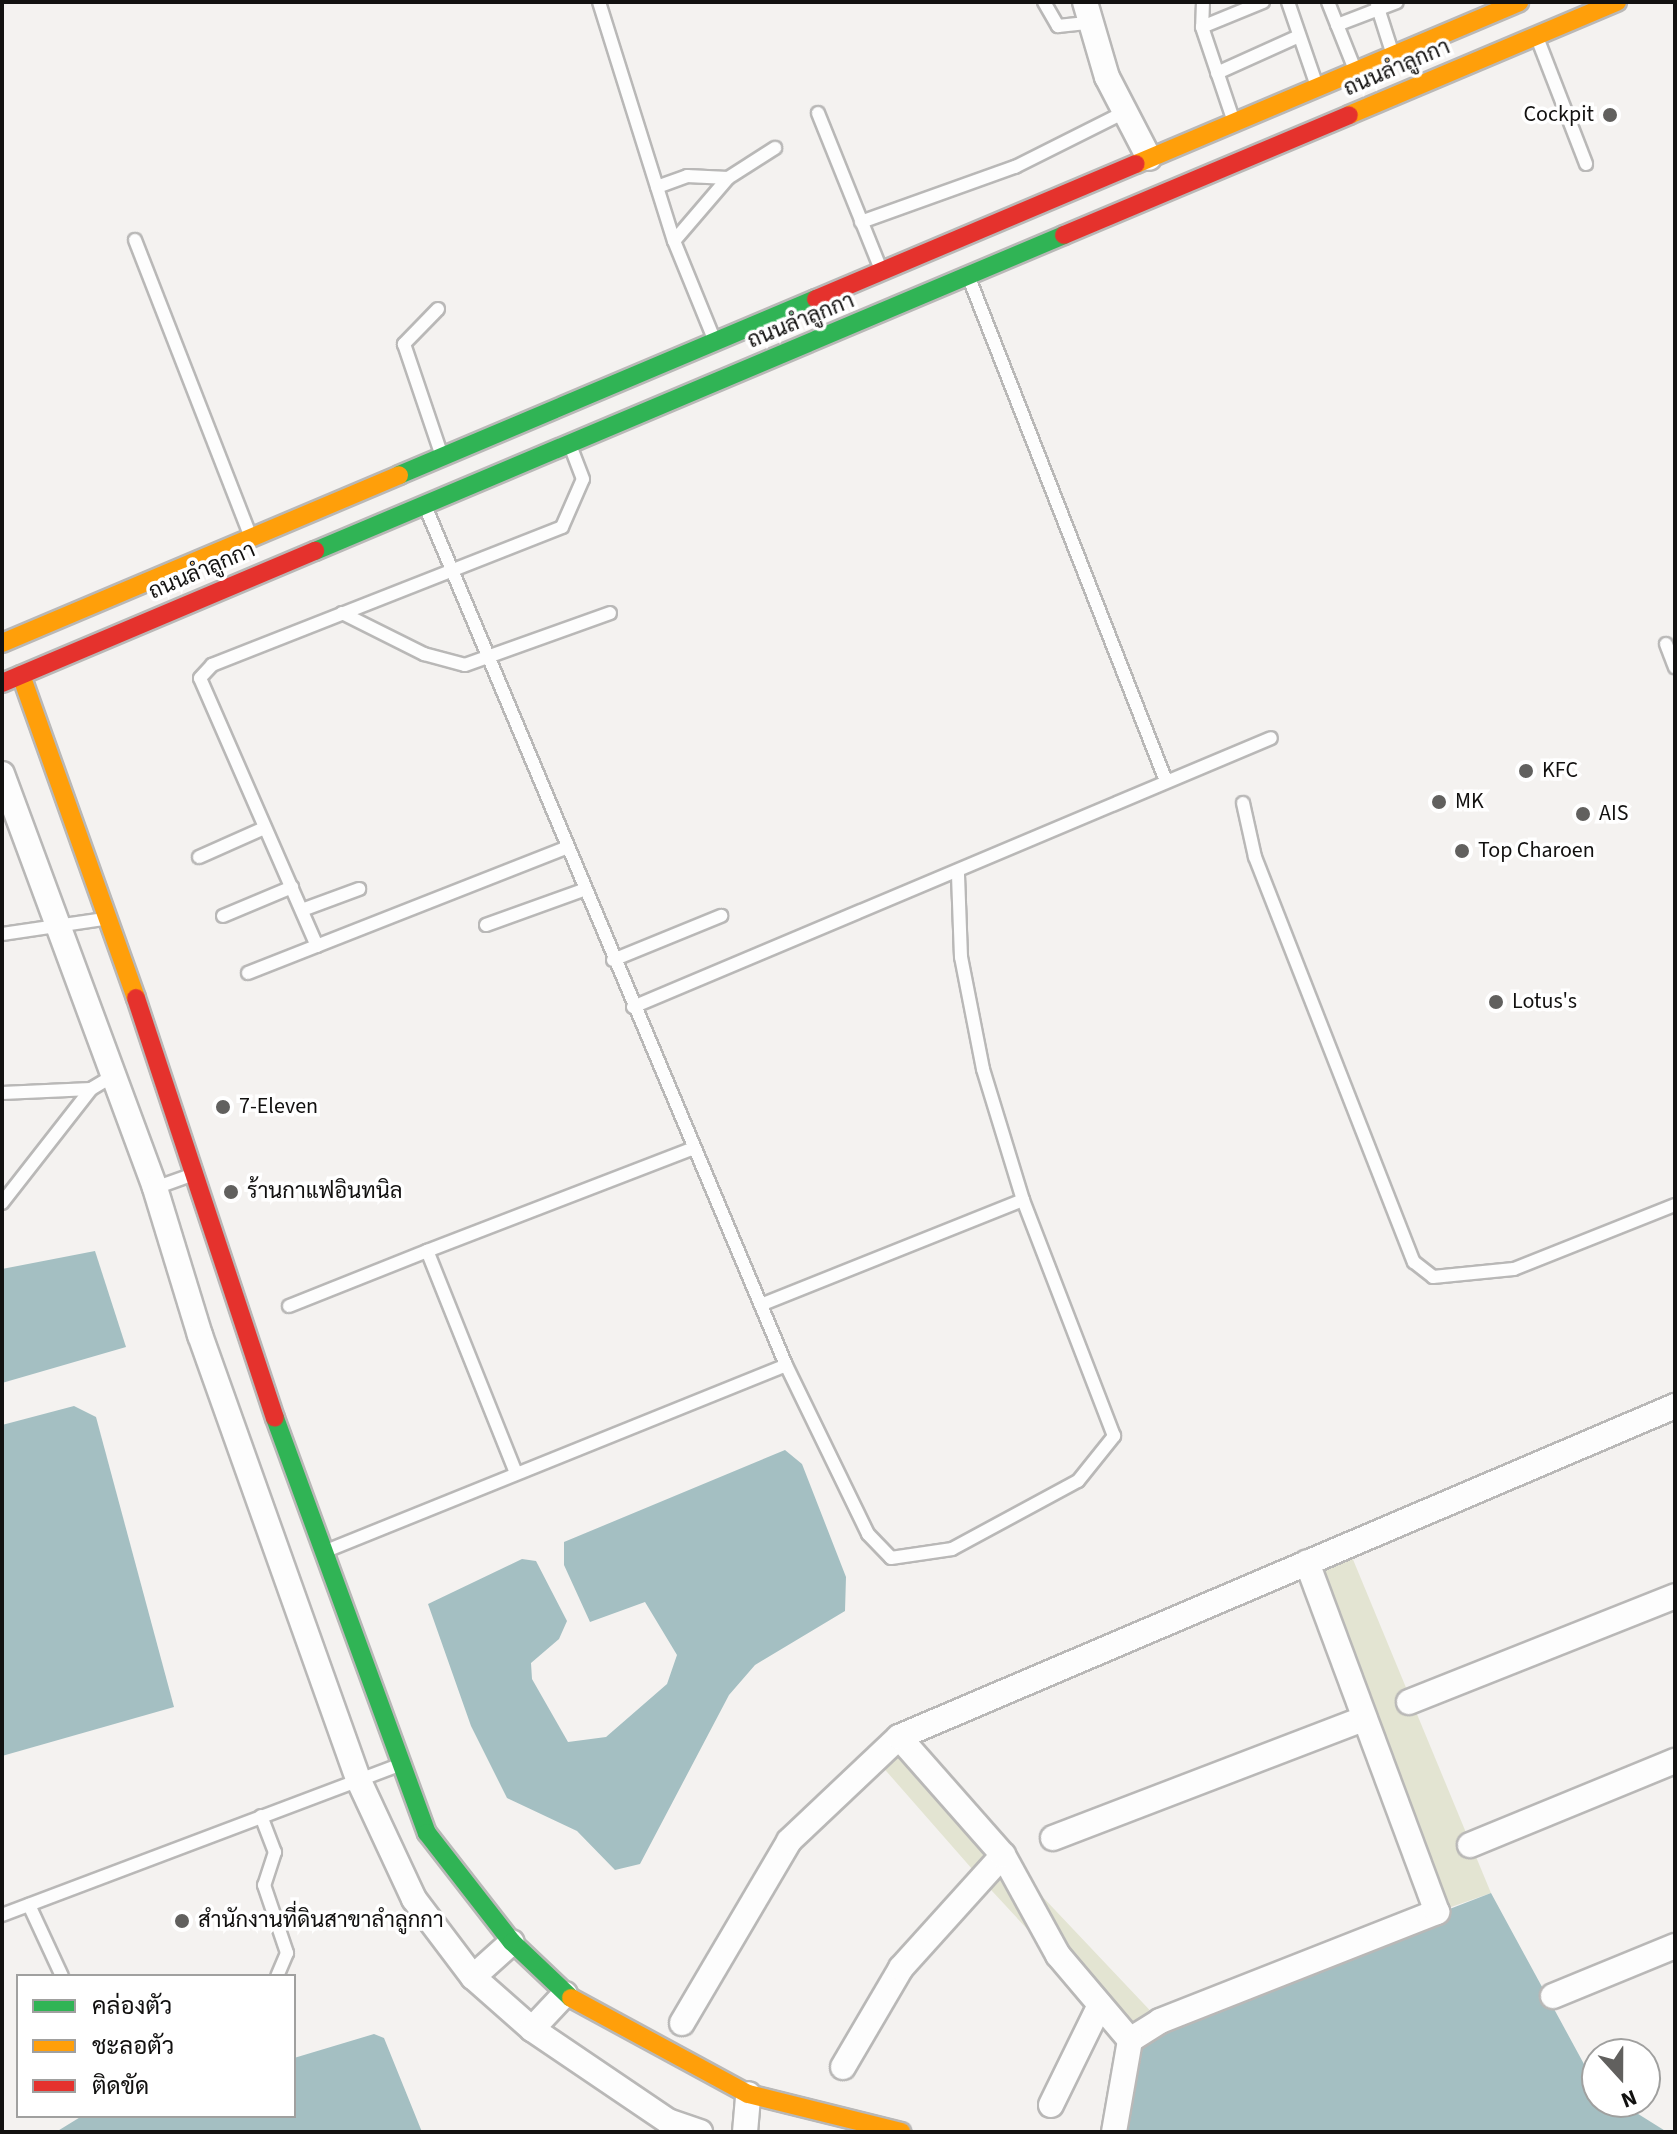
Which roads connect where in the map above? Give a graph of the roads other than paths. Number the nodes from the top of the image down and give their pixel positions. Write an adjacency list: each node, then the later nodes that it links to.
1 (599, 2): 28 (lane)
2 (1044, 2): 12 (lane)
3 (1203, 2): 14 (lane)
4 (1263, 2): 14 (lane)
5 (1288, 2): 15 (lane)
6 (1328, 2): 13 (lane)
7 (1397, 2): 10 (lane)
8 (1519, 2): 11 (main road, ถนนลำลูกกา)
9 (1617, 2): 16 (main road, ถนนลำลูกกา)
10 (1377, 6): 13 (lane); 17 (lane)
11 (1488, 8): 17 (main road, ถนนลำลูกกา)
12 (1087, 12): 21 (street)
13 (1337, 25): 18 (lane)
14 (1202, 27): 19 (lane)
15 (1299, 36): 19 (lane); 20 (lane)
16 (1537, 36): 26 (lane); 34 (main road, ถนนลำลูกกา)
17 (1393, 55): 18 (main road, ถนนลำลูกกา)
18 (1356, 71): 20 (main road, ถนนลำลูกกา)
19 (1217, 73): 23 (lane)
20 (1317, 87): 23 (main road, ถนนลำลูกกา)
21 (1125, 112): 25 (street); 29 (lane)
22 (818, 113): 29 (lane)
23 (1234, 123): 25 (main road, ถนนลำลูกกา)
24 (775, 148): 27 (lane)
25 (1149, 158): 32 (main road, ถนนลำลูกกา)
26 (1586, 164)
27 (728, 178): 28 (lane); 31 (lane)
28 (657, 187): 31 (lane)
29 (861, 222): 33 (lane)
30 (135, 240): 40 (lane)
31 (674, 241): 36 (lane)
32 (955, 241): 33 (main road, ถนนลำลูกกา); 34 (lane)
33 (881, 272): 36 (main road, ถนนลำลูกกา)
34 (969, 278): 37 (main road, ถนนลำลูกกา); 52 (lane)
35 (438, 309): 38 (lane)
36 (715, 342): 38 (main road, ถนนลำลูกกา)
37 (569, 442): 39 (main road, ถนนลำลูกกา); 41 (lane)
38 (442, 457): 40 (main road, ถนนลำลูกกา)
39 (423, 502): 41 (lane); 48 (main road, ถนนลำลูกกา)
40 (252, 538): 44 (main road, ถนนลำลูกกา)
41 (451, 571): 42 (lane); 46 (lane)
42 (342, 613): 46 (lane); 54 (lane)
43 (610, 613): 46 (lane)
44 (2, 643)
45 (1666, 644): 47 (lane)
46 (489, 661): 55 (lane)
47 (1675, 667)
48 (21, 675): 49 (main road, ถนนลำลูกกา); 64 (main road)
49 (2, 683)
50 (1271, 738): 52 (lane)
51 (2, 774): 66 (street)
52 (1166, 781): 57 (lane)
53 (1243, 803): 80 (lane)
54 (264, 828): 56 (lane); 58 (lane)
55 (565, 848): 60 (lane); 68 (lane)
56 (199, 857)
57 (958, 874): 71 (lane); 78 (lane)
58 (292, 887): 61 (lane); 62 (lane)
59 (359, 889): 61 (lane)
60 (583, 890): 65 (lane); 69 (lane)
61 (302, 910): 68 (lane)
62 (223, 916)
63 (721, 916): 69 (lane)
64 (104, 919): 66 (lane); 76 (main road)
65 (486, 925)
66 (60, 926): 67 (lane); 72 (street)
67 (2, 934)
68 (317, 946): 70 (lane)
69 (613, 960): 71 (lane)
70 (248, 973)
71 (633, 1007): 75 (lane)
72 (114, 1075): 73 (lane); 77 (street)
73 (91, 1089): 74 (lane); 79 (lane)
74 (2, 1093)
75 (692, 1149): 81 (lane); 82 (lane)
76 (198, 1173): 77 (lane); 87 (main road)
77 (155, 1188): 95 (street)
78 (1023, 1200): 82 (lane); 84 (lane)
79 (2, 1203)
80 (1675, 1205)
81 (427, 1251): 83 (lane); 86 (lane)
82 (763, 1304): 84 (lane)
83 (289, 1306)
84 (786, 1365): 86 (lane)
85 (1675, 1406): 88 (street)
86 (516, 1473): 87 (lane)
87 (323, 1552): 94 (main road)
88 (1307, 1562): 91 (street); 92 (street)
89 (1675, 1596): 90 (street)
90 (1409, 1702)
91 (1363, 1719): 97 (street); 112 (street)
92 (899, 1737): 99 (street); 110 (street)
93 (1675, 1761): 98 (street)
94 (398, 1765): 95 (lane); 102 (main road)
95 (359, 1781): 96 (lane); 106 (street)
96 (261, 1816): 100 (lane); 105 (lane)
97 (1053, 1838)
98 (1470, 1845)
99 (1003, 1855): 109 (street); 113 (street)
100 (29, 1905): 101 (lane); 104 (lane)
101 (2, 1915)
102 (512, 1942): 106 (street); 107 (main road)
103 (1675, 1946): 108 (street)
104 (61, 1974)
105 (278, 1974)
106 (473, 1977): 111 (street)
107 (565, 1994): 111 (street); 114 (main road)
108 (1553, 1996)
109 (1100, 2005): 112 (street); 116 (street)
110 (682, 2023)
111 (532, 2029): 117 (street)
112 (1130, 2040): 115 (street)
113 (843, 2067)
114 (748, 2094): 118 (street); 119 (main road)
115 (1116, 2095): 120 (street); 121 (street)
116 (1051, 2105)
117 (700, 2132)
118 (745, 2132)
119 (901, 2132)
120 (1098, 2132)
121 (1114, 2132)

